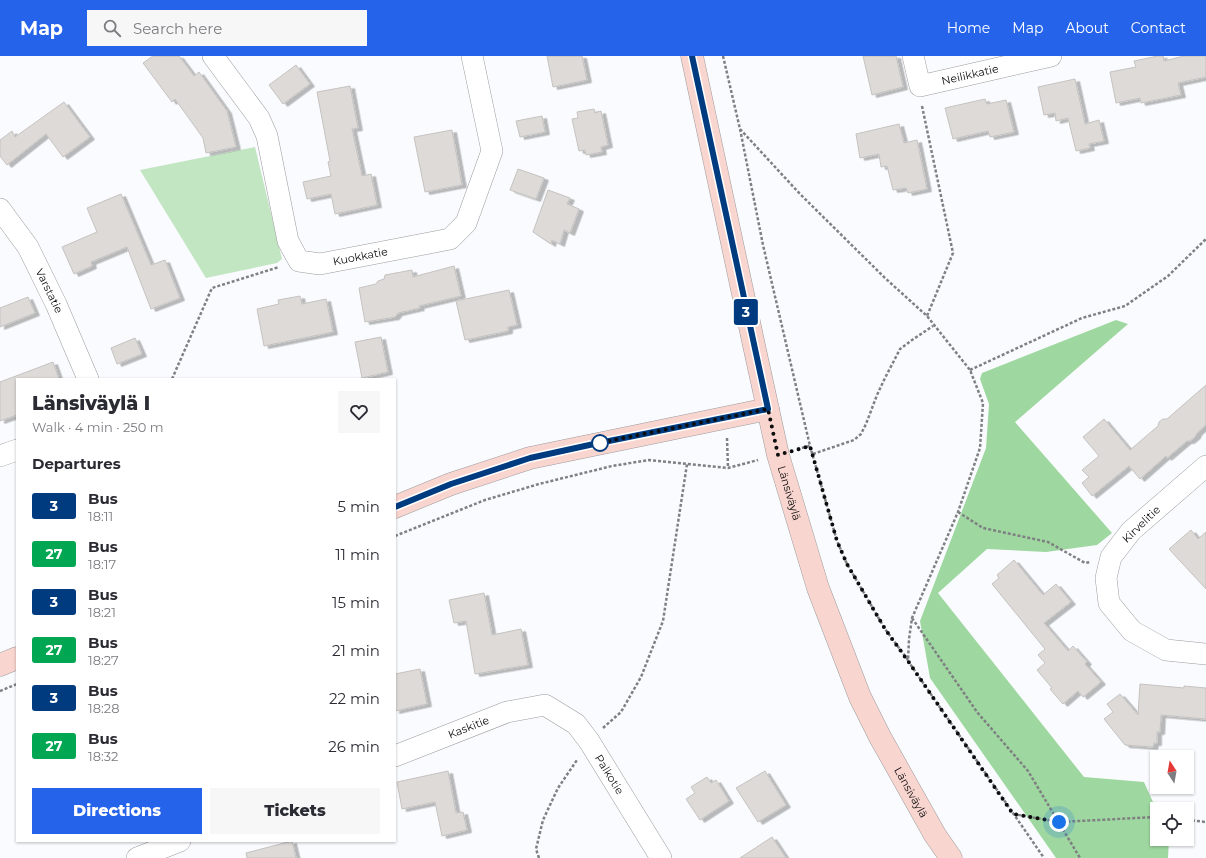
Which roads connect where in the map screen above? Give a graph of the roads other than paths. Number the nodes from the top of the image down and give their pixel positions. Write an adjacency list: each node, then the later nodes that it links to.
1 (213, 56): 2 (street, Kuokkatie)
2 (472, 56)
3 (692, 56): 8 (main road, Länsiväylä)
4 (914, 56): 5 (street, Neilikkatie)
5 (1051, 56)
6 (0, 209): 7 (street, Varstatie)
7 (88, 378)
8 (768, 409): 12 (main road); 21 (main road, Länsiväylä)
9 (16, 450): 10 (street)
10 (0, 456)
11 (1206, 466): 13 (street, Kirvelitie)
12 (396, 507)
13 (1206, 654)
14 (16, 658): 15 (main road)
15 (0, 665)
16 (544, 704): 17 (street, Kaskitie); 20 (street, Palkotie)
17 (396, 756)
18 (177, 842): 19 (street)
19 (137, 858)
20 (661, 858)
21 (951, 858)

